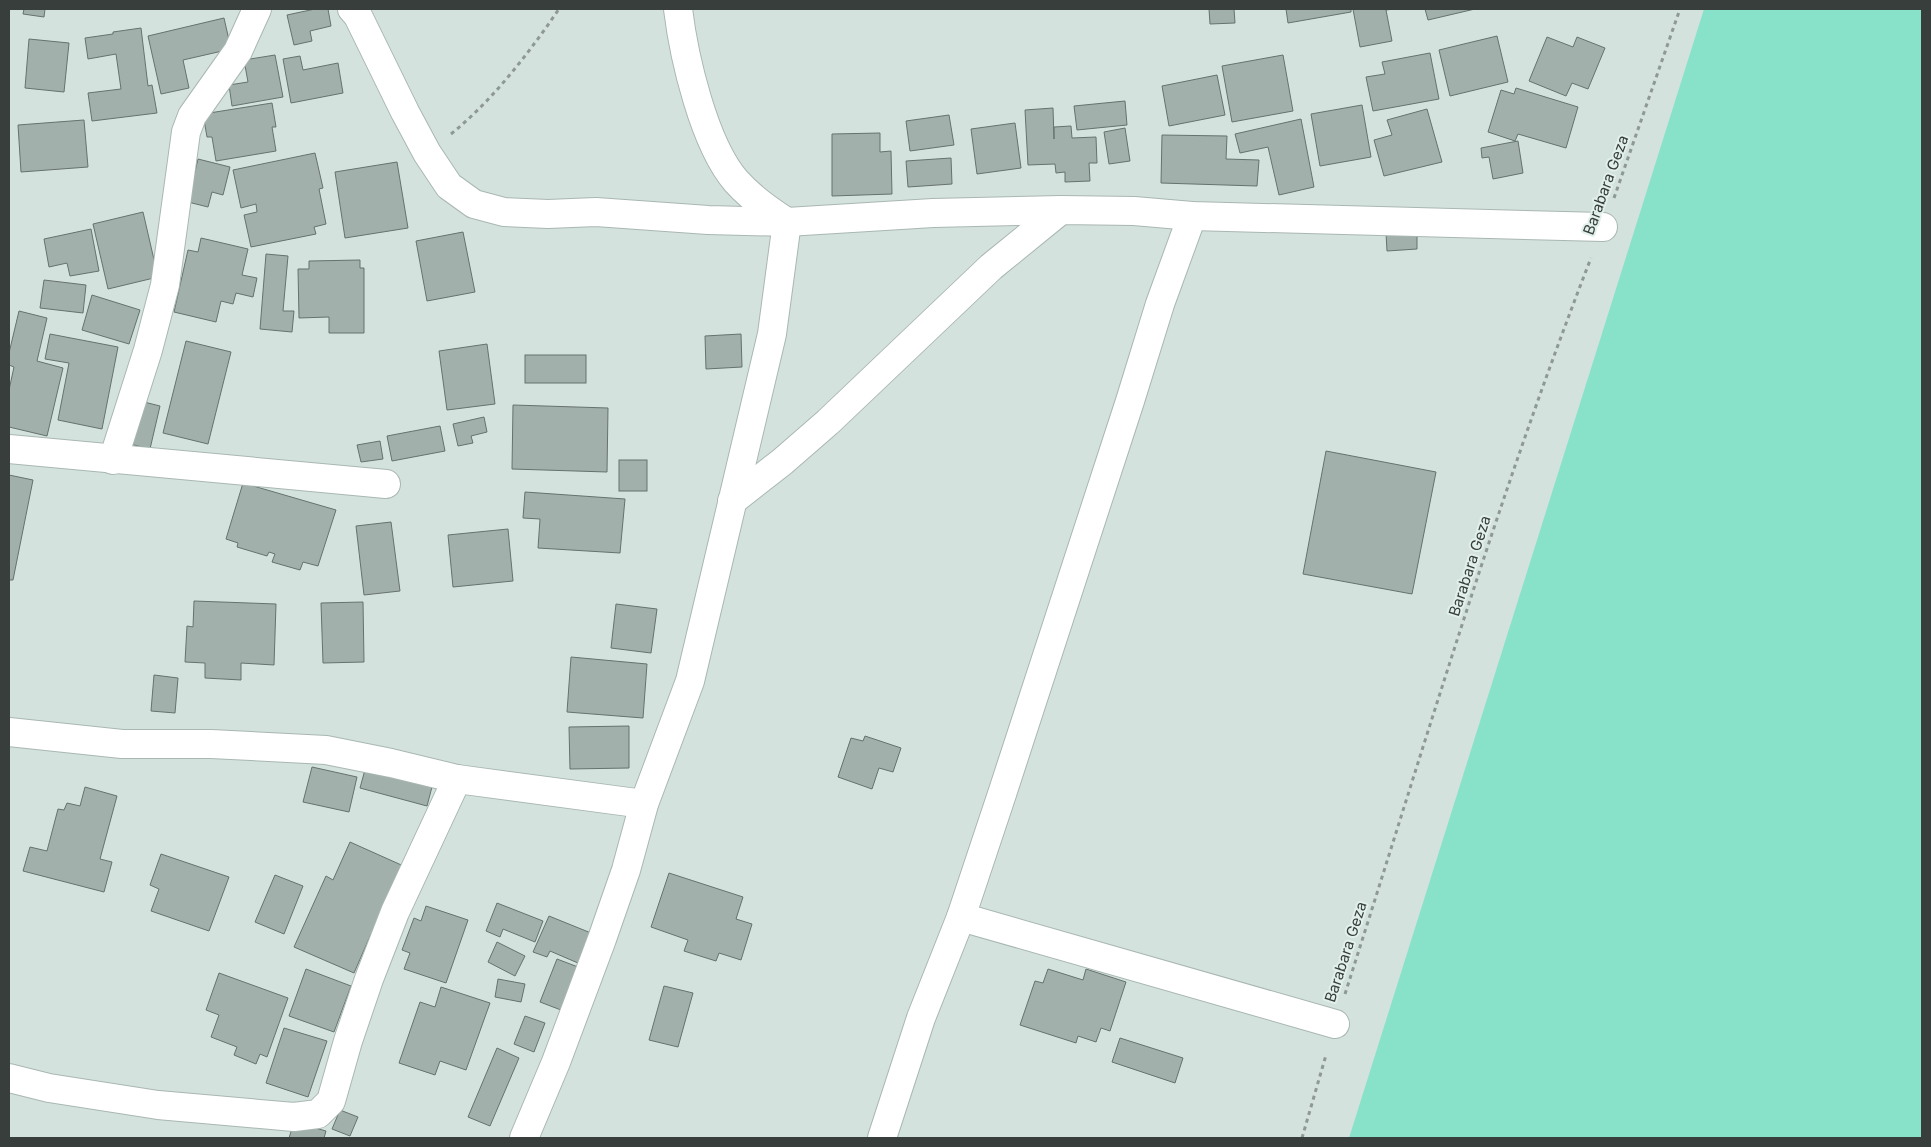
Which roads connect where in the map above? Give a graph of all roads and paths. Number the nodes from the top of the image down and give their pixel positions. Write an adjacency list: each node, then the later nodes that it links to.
1 (257, 9): 12 (street)
2 (352, 9): 6 (street)
3 (559, 9): 6 (path)
4 (678, 9): 9 (street)
5 (1680, 9): 10 (path, Barabara Geza)
6 (427, 153): 9 (street)
7 (1061, 210): 8 (street); 9 (street); 14 (street)
8 (1192, 216): 10 (street); 18 (street)
9 (787, 222): 14 (street)
10 (1603, 227): 19 (path, Barabara Geza)
11 (9, 450): 12 (street)
12 (113, 460): 13 (street)
13 (386, 484)
14 (732, 501): 17 (street)
15 (9, 732): 16 (street)
16 (457, 779): 17 (street); 20 (street)
17 (644, 804): 21 (street)
18 (960, 917): 19 (street); 22 (street)
19 (1335, 1024): 23 (path, Barabara Geza)
20 (9, 1078)
21 (524, 1138)
22 (882, 1138)
23 (1302, 1138)

